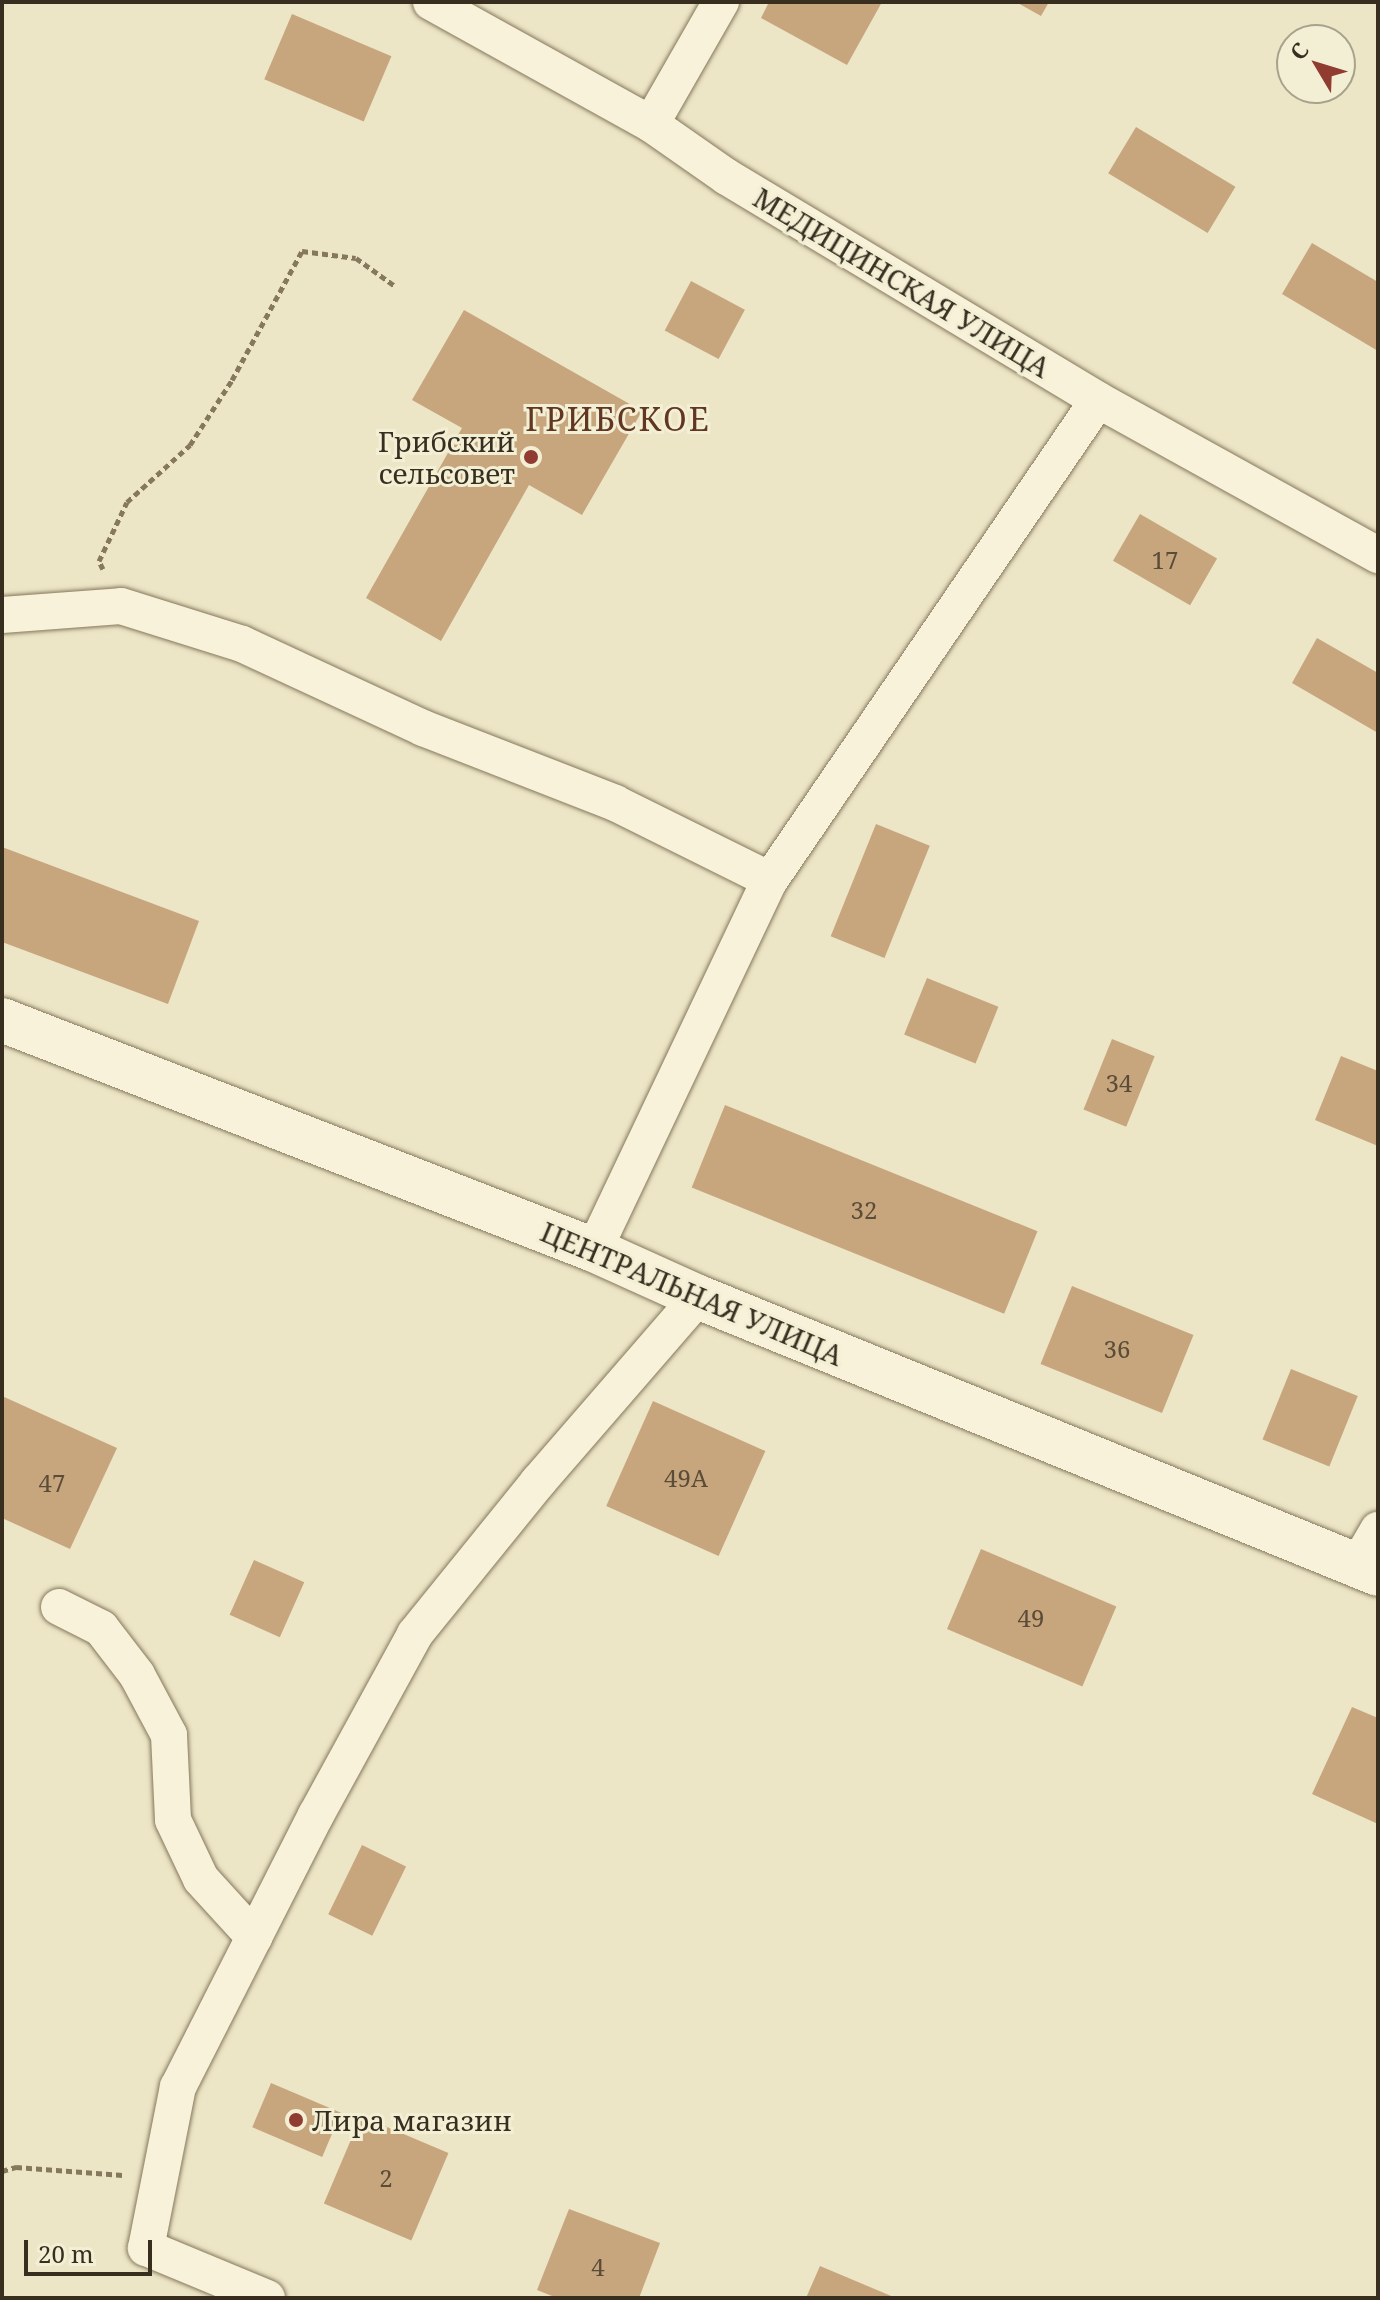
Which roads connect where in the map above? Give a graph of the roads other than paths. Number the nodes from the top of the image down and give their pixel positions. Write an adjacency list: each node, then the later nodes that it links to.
1 (431, 2): 3 (street, МЕДИЦИНСКАЯ УЛИЦА)
2 (721, 2): 3 (street)
3 (651, 124): 4 (street, МЕДИЦИНСКАЯ УЛИЦА)
4 (1098, 400): 5 (street, МЕДИЦИНСКАЯ УЛИЦА); 7 (street)
5 (1378, 555)
6 (2, 615): 7 (street)
7 (770, 880): 9 (street)
8 (2, 1020): 9 (street, ЦЕНТРАЛЬНАЯ УЛИЦА)
9 (594, 1250): 10 (street, ЦЕНТРАЛЬНАЯ УЛИЦА)
10 (698, 1297): 11 (street, ЦЕНТРАЛЬНАЯ УЛИЦА); 13 (street)
11 (1371, 1556)
12 (59, 1607): 13 (street)
13 (254, 1937): 14 (street)
14 (267, 2298)

